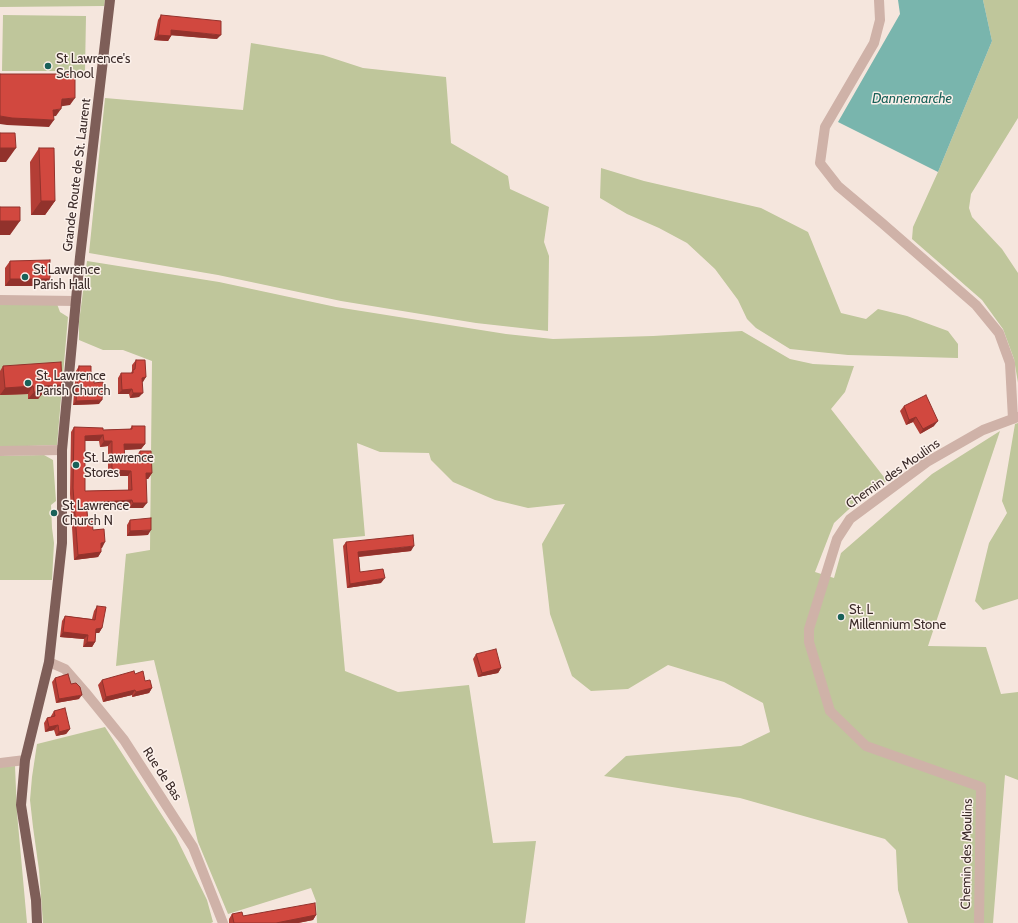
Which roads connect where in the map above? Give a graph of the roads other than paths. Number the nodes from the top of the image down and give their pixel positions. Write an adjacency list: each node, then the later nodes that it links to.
1 (110, 0): 4 (main road, Grande Route de St. Laurent)
2 (879, 0): 5 (street, Chemin des Moulins)
3 (0, 300): 4 (street)
4 (76, 301): 6 (main road, Grande Route de St. Laurent)
5 (1015, 418): 13 (street, Chemin des Moulins)
6 (62, 450): 7 (street); 8 (main road, Grande Route de St. Laurent)
7 (0, 451)
8 (49, 662): 9 (main road, Grande Route de St. Laurent); 12 (street, Rue de Bas)
9 (25, 760): 10 (street); 11 (main road, Grande Route de St. Laurent)
10 (0, 762)
11 (37, 923)
12 (223, 923)
13 (979, 923)

